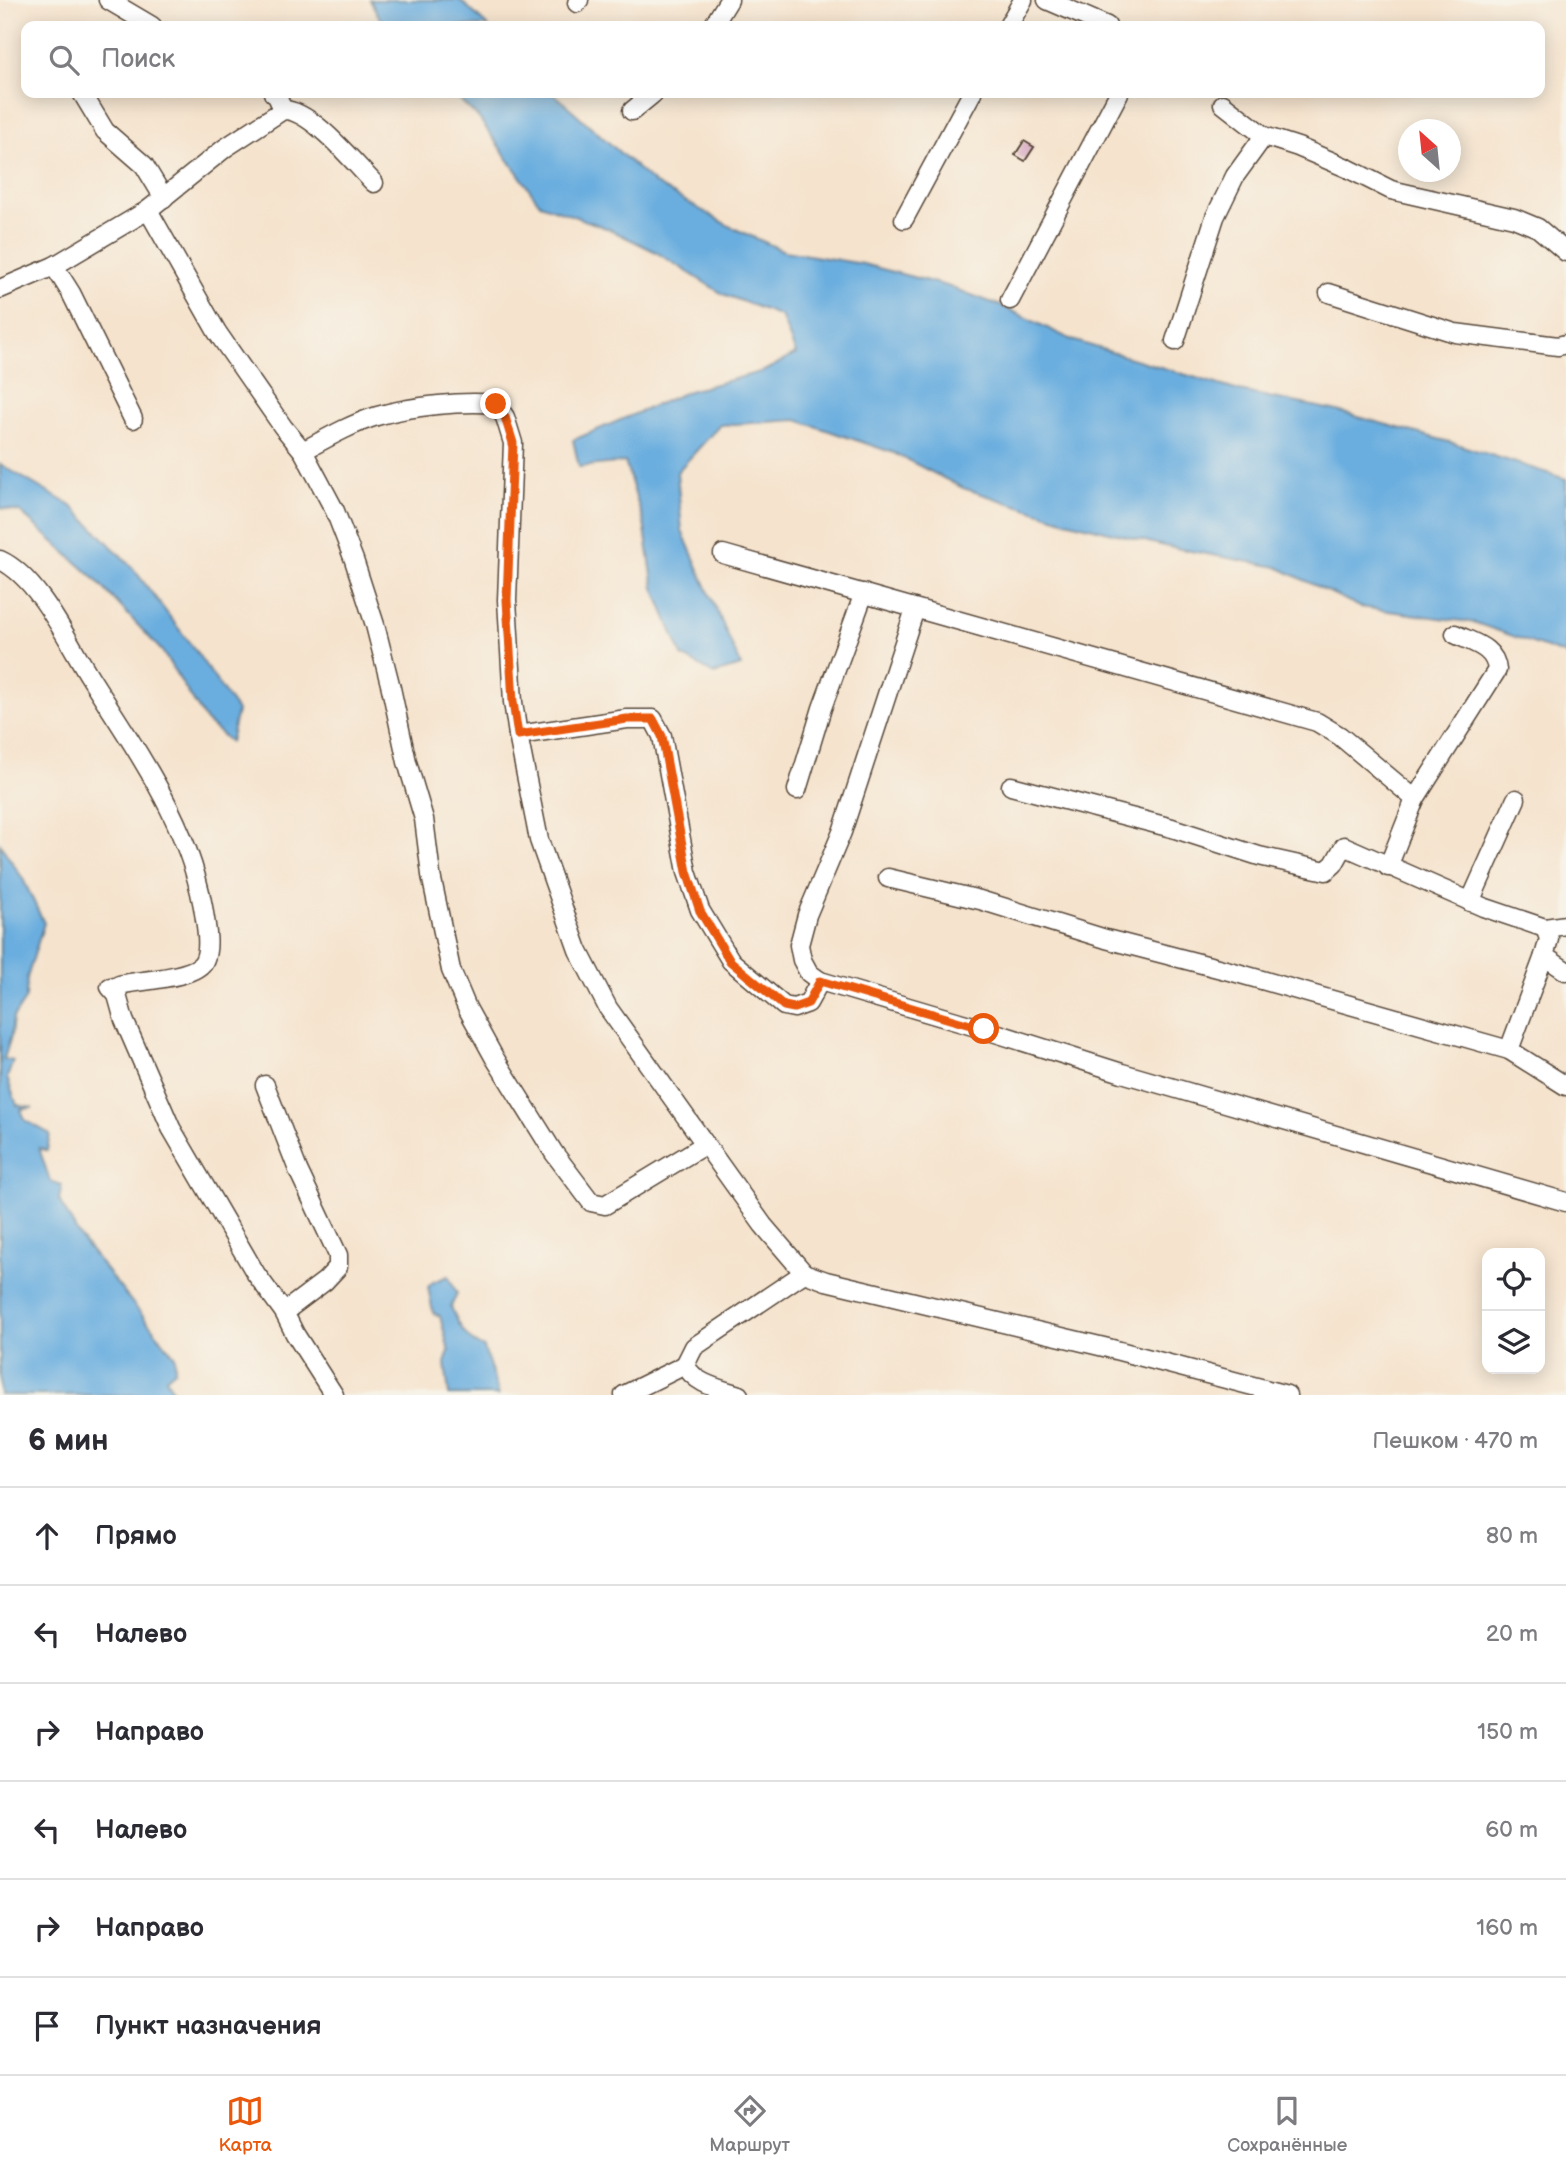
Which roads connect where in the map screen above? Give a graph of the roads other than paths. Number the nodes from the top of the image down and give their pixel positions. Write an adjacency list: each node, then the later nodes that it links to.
1 (108, 0): 5 (street)
2 (729, 0): 6 (street)
3 (1023, 0): 7 (street)
4 (1047, 0): 8 (street)
5 (144, 21)
6 (716, 21)
7 (1011, 21)
8 (1095, 21)
9 (85, 98): 19 (street)
10 (278, 98): 15 (street)
11 (648, 98): 16 (street)
12 (969, 98): 21 (street)
13 (1116, 98): 26 (street)
14 (1223, 104): 17 (street)
15 (283, 110): 18 (street); 19 (street)
16 (632, 111)
17 (1264, 136): 22 (street); 27 (street)
18 (374, 183)
19 (164, 198): 20 (street)
20 (148, 210): 23 (street); 30 (street)
21 (904, 219)
22 (1566, 252)
23 (54, 265): 24 (street); 29 (street)
24 (0, 289)
25 (1329, 293): 28 (street)
26 (1010, 300)
27 (1175, 341)
28 (1566, 344)
29 (133, 419)
30 (303, 451): 36 (street); 52 (street)
31 (723, 554): 33 (street)
32 (0, 560): 55 (street)
33 (863, 593): 34 (street); 38 (street)
34 (915, 609): 39 (street); 48 (street)
35 (1455, 634): 39 (street)
36 (518, 735): 48 (street); 52 (street)
37 (1011, 786): 41 (street)
38 (797, 790)
39 (1415, 799): 41 (street)
40 (1516, 799): 43 (street)
41 (1388, 867): 43 (street)
42 (888, 877): 49 (street)
43 (1471, 902): 45 (street)
44 (1566, 925): 45 (street)
45 (1545, 928): 46 (street)
46 (1544, 956): 47 (street); 49 (street)
47 (1566, 971)
48 (820, 981): 53 (street)
49 (1509, 1050): 51 (street)
50 (265, 1085): 55 (street)
51 (1566, 1086)
52 (704, 1145): 54 (street)
53 (1566, 1202)
54 (804, 1273): 56 (street); 60 (street)
55 (284, 1312): 57 (street)
56 (685, 1365): 58 (street); 59 (street)
57 (334, 1395)
58 (624, 1395)
59 (739, 1395)
60 (1287, 1395)

